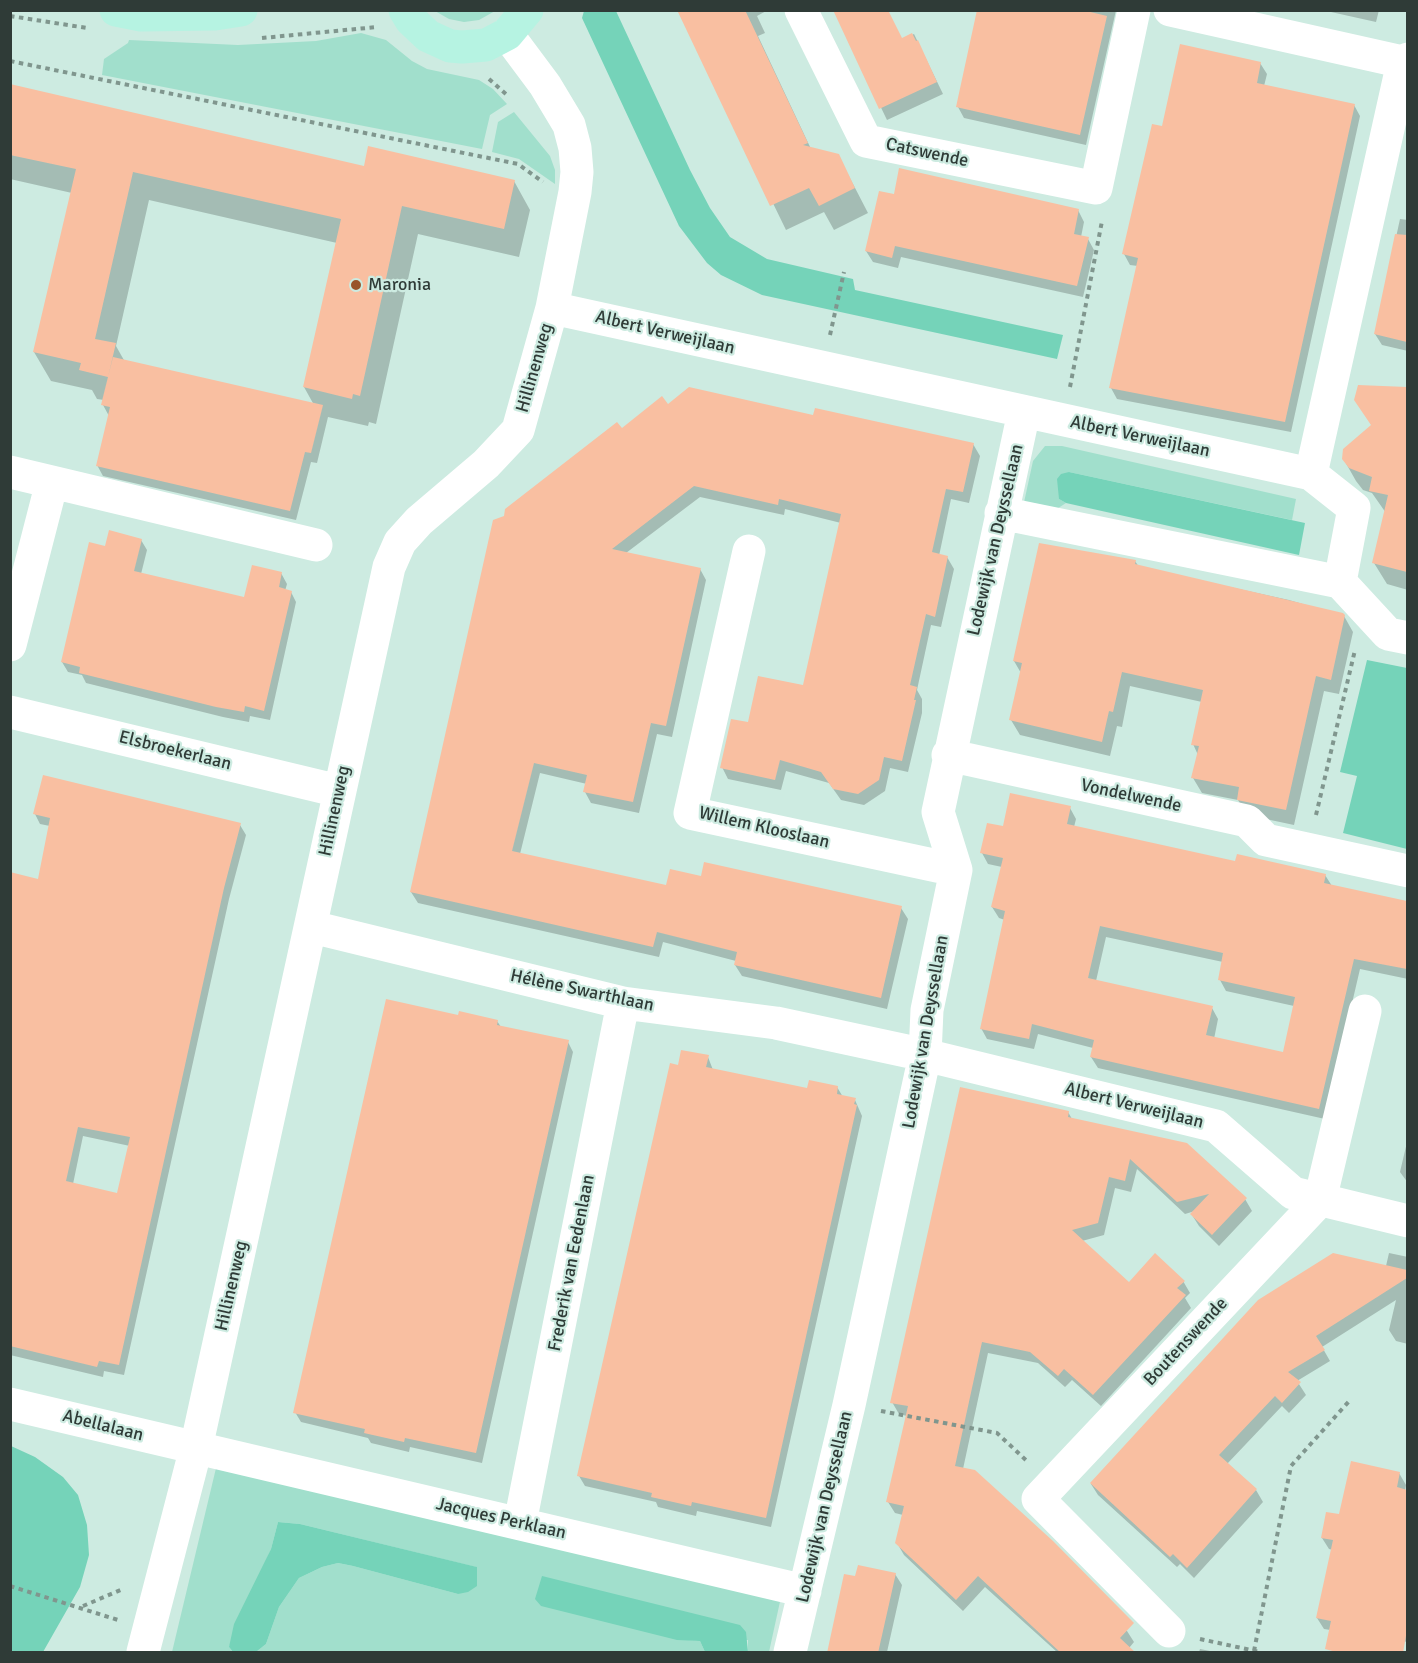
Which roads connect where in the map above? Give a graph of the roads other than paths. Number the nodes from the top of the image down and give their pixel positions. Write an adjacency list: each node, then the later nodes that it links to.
1 (116, 10): 2 (main road)
2 (241, 10)
3 (405, 10): 7 (main road)
4 (801, 10): 5 (street, Catswende)
5 (1134, 10)
6 (1170, 10): 8 (street)
7 (517, 22): 9 (street, Hillinenweg)
8 (1405, 60): 12 (street)
9 (552, 308): 10 (street, Albert Verweijlaan); 22 (street, Hillinenweg)
10 (1024, 412): 12 (street, Albert Verweijlaan); 14 (street, Lodewijk van Deyssellaan)
11 (10, 472): 13 (street)
12 (1311, 474): 17 (street)
13 (52, 482): 15 (street); 19 (street)
14 (1001, 513): 17 (street); 21 (street, Lodewijk van Deyssellaan)
15 (316, 545)
16 (749, 551): 23 (street, Willem Klooslaan)
17 (1340, 582): 18 (street)
18 (1407, 638)
19 (10, 645)
20 (10, 712): 22 (street, Elsbroekerlaan)
21 (948, 755): 23 (street, Lodewijk van Deyssellaan); 24 (street, Vondelwende)
22 (339, 791): 25 (street, Hillinenweg)
23 (956, 870): 28 (street, Lodewijk van Deyssellaan)
24 (1407, 871)
25 (312, 927): 26 (street, Hélène Swarthlaan); 32 (street, Hillinenweg)
26 (623, 1003): 28 (street, Hélène Swarthlaan); 33 (street, Frederik van Eedenlaan)
27 (1365, 1011): 29 (street)
28 (925, 1055): 29 (street, Albert Verweijlaan); 34 (street, Lodewijk van Deyssellaan)
29 (1320, 1200): 30 (street, Albert Verweijlaan); 35 (street, Boutenswende)
30 (1407, 1221)
31 (10, 1404): 32 (street, Abellalaan)
32 (196, 1448): 33 (street, Jacques Perklaan); 36 (street, Hillinenweg)
33 (520, 1523): 34 (street, Jacques Perklaan)
34 (806, 1591): 37 (street, Lodewijk van Deyssellaan)
35 (1169, 1631)
36 (143, 1653)
37 (790, 1653)

